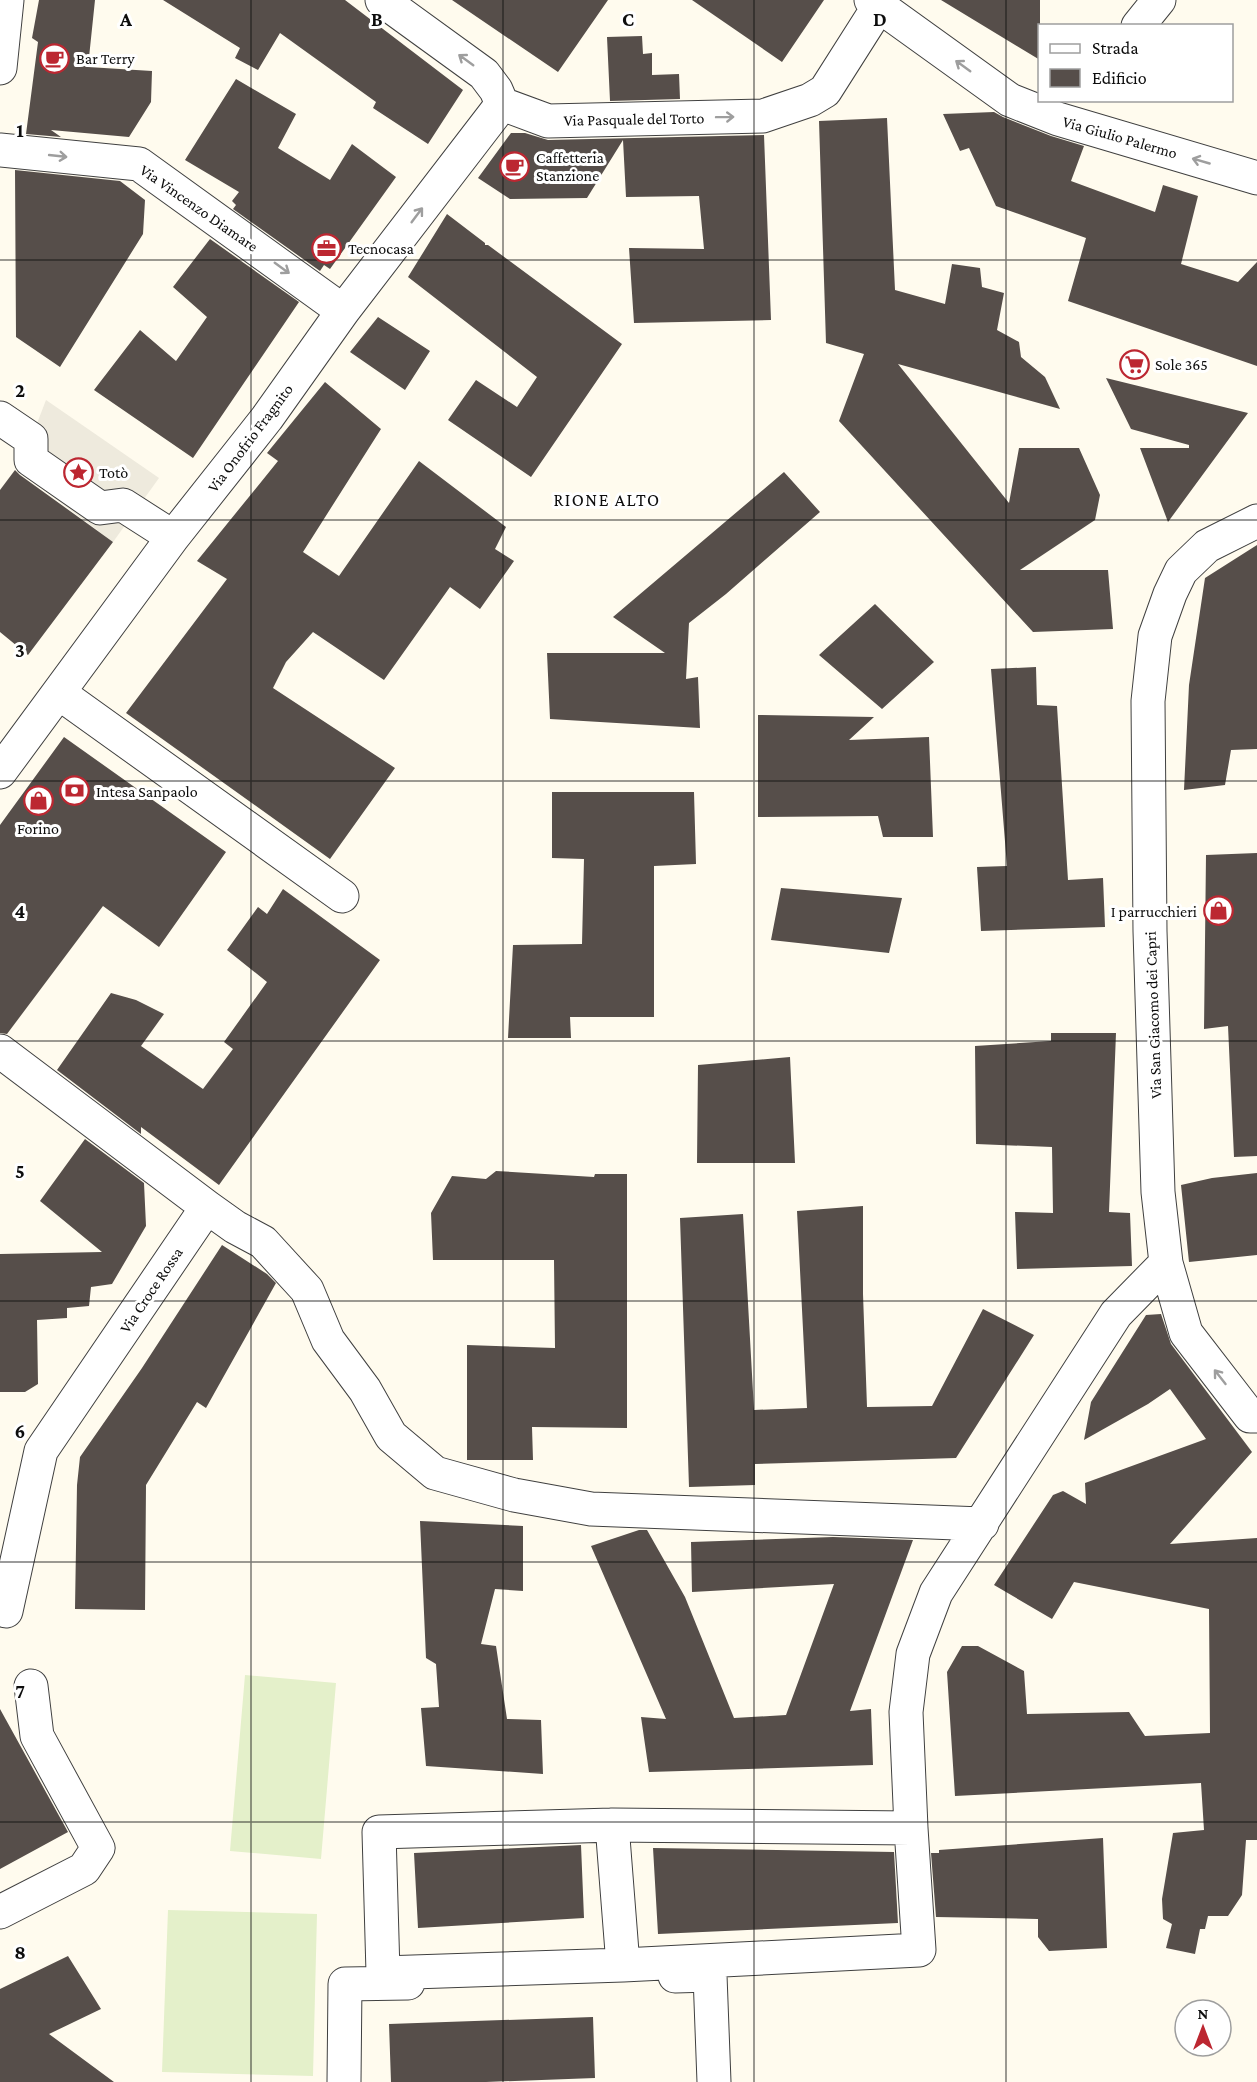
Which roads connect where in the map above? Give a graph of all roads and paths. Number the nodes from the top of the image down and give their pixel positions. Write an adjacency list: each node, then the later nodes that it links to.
1 (7, 0): 6 (street)
2 (382, 0): 7 (street, one-way to 2)
3 (1159, 0): 5 (street)
4 (875, 3): 7 (street, Via Pasquale del Torto, one-way to 4); 8 (street, Via Giulio Palermo, one-way to 4)
5 (1140, 24)
6 (0, 68)
7 (502, 104): 11 (street, Via Onofrio Fragnito, one-way to 7)
8 (1066, 110): 10 (street, Via Giulio Palermo, one-way to 8)
9 (0, 150): 11 (street, Via Vincenzo Diamare, one-way to 11)
10 (1257, 178)
11 (343, 311): 14 (street, Via Onofrio Fragnito)
12 (0, 418): 14 (street)
13 (1257, 521): 20 (street, Via San Giacomo dei Capri)
14 (173, 537): 15 (street, Via Onofrio Fragnito)
15 (59, 693): 16 (street, Via Onofrio Fragnito); 17 (street)
16 (0, 772)
17 (342, 896)
18 (0, 1051): 19 (street)
19 (207, 1207): 22 (street); 23 (street, Via Croce Rossa)
20 (1166, 1263): 21 (street, Via San Giacomo dei Capri, one-way to 20); 22 (street)
21 (1257, 1416)
22 (982, 1524): 26 (street)
23 (6, 1611)
24 (31, 1686): 27 (street)
25 (612, 1825): 26 (street); 28 (street); 28 (street)
26 (911, 1828): 28 (street)
27 (0, 1912)
28 (623, 1965)
29 (344, 2082): 30 (street)
30 (714, 2082)

